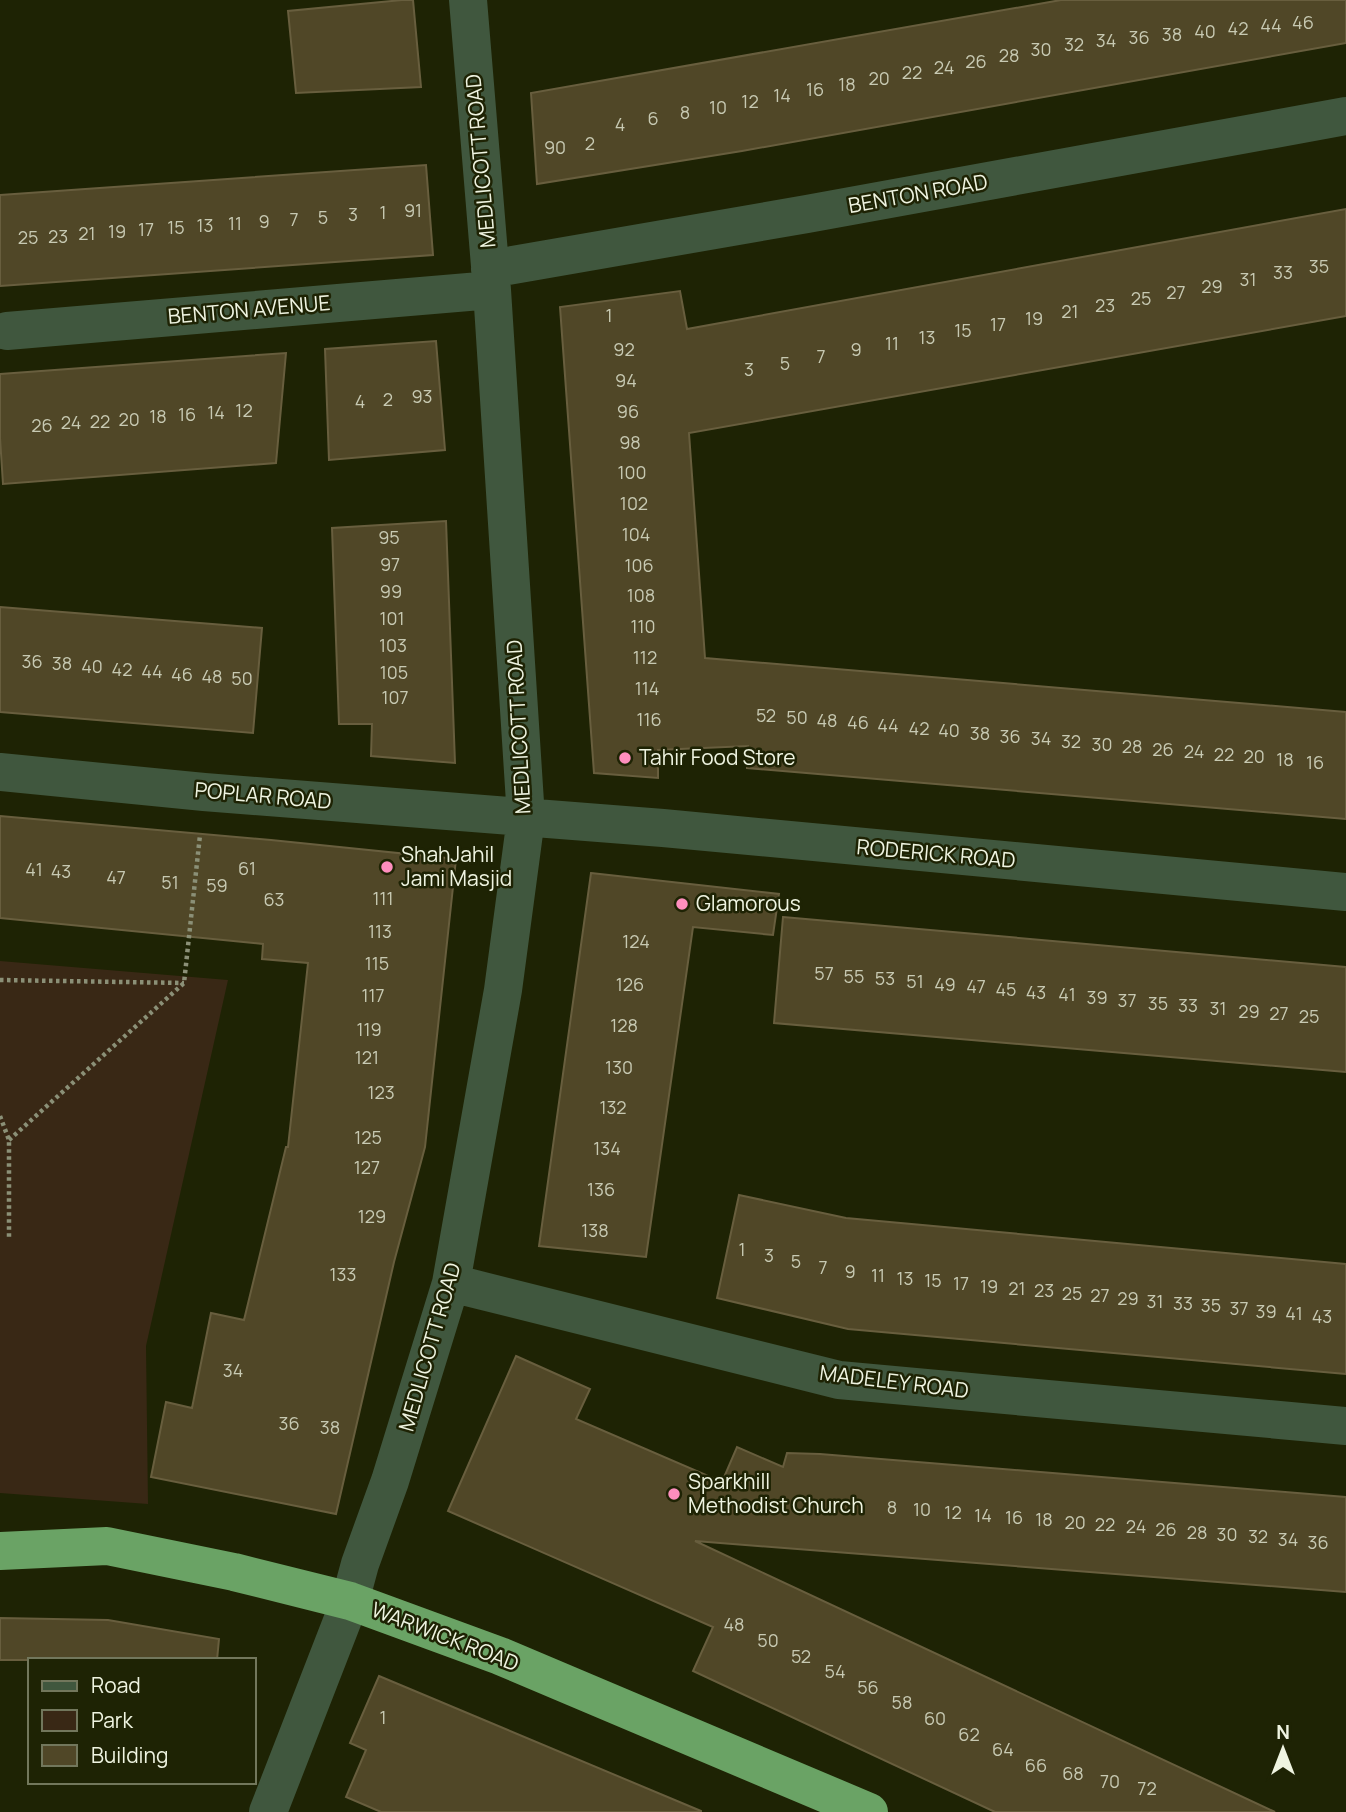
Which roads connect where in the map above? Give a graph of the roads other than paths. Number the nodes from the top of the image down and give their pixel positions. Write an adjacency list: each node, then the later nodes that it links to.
1 (468, 0): 3 (street, MEDLICOTT ROAD)
2 (1346, 116): 3 (street, BENTON ROAD)
3 (491, 279): 4 (street, BENTON AVENUE); 6 (street, MEDLICOTT ROAD)
4 (7, 331)
5 (0, 772): 6 (street, POPLAR ROAD)
6 (526, 818): 7 (street, RODERICK ROAD); 8 (street, MEDLICOTT ROAD)
7 (1346, 892)
8 (451, 1283): 9 (street, MADELEY ROAD); 11 (street, MEDLICOTT ROAD)
9 (1346, 1426)
10 (0, 1552): 11 (highway, WARWICK ROAD)
11 (350, 1601): 12 (street, MEDLICOTT ROAD); 13 (highway, WARWICK ROAD)
12 (268, 1812)
13 (869, 1812)

